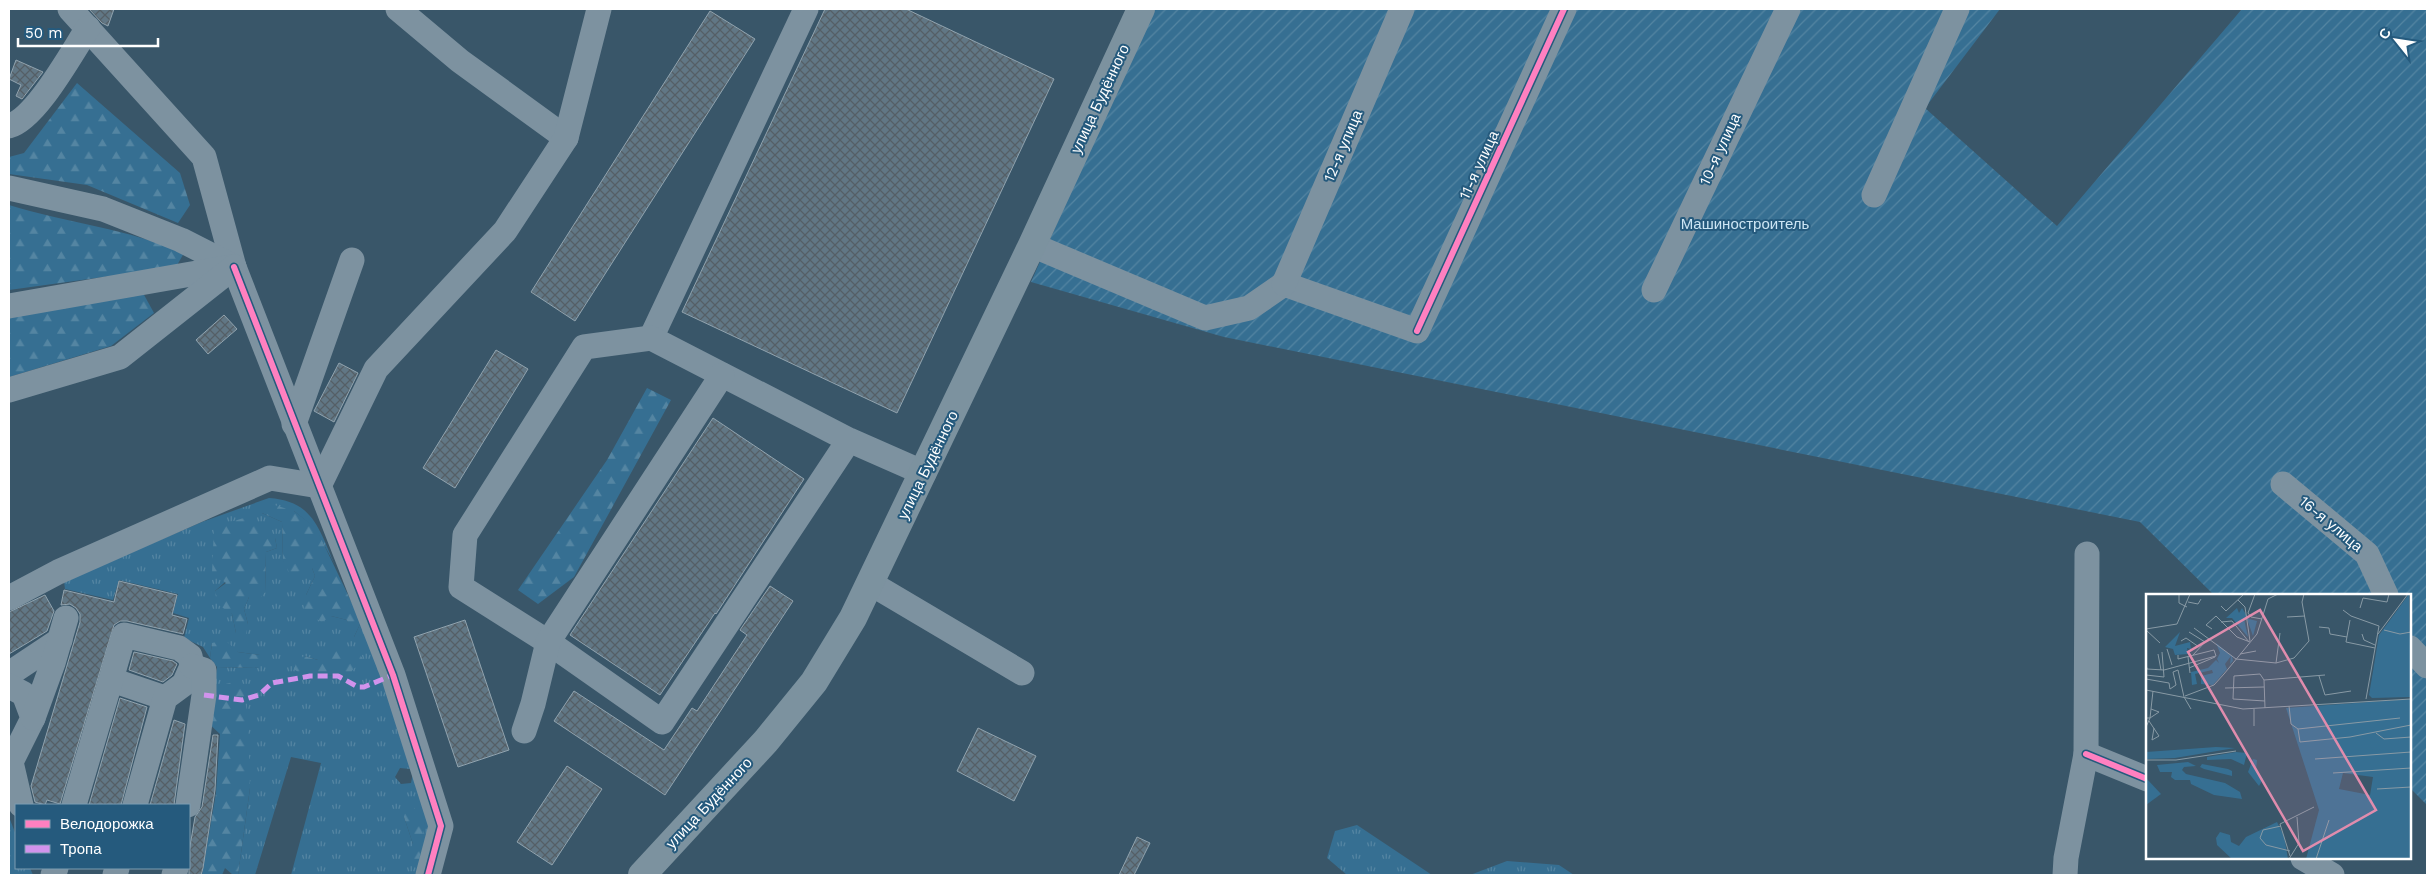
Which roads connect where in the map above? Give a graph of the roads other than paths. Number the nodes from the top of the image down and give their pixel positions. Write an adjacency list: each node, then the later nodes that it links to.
1 (70, 9): 10 (street)
2 (398, 9): 12 (street)
3 (599, 9): 12 (street)
4 (806, 9): 21 (street)
5 (1141, 9): 15 (main road, улица Будённого)
6 (1402, 9): 18 (street, 12-я улица)
7 (1564, 9): 18 (street, 11-я улица)
8 (1788, 9): 19 (street, 10-я улица)
9 (1957, 9): 14 (street)
10 (88, 28): 11 (street); 17 (street)
11 (9, 126)
12 (566, 138): 28 (street)
13 (9, 188): 17 (street)
14 (1874, 195)
15 (1032, 245): 18 (street); 26 (main road, улица Будённого)
16 (352, 260): 24 (street)
17 (234, 267): 20 (street); 23 (street); 24 (street)
18 (1284, 284)
19 (1654, 290)
20 (9, 306)
21 (651, 338): 22 (street); 33 (street)
22 (722, 375): 25 (street); 33 (street)
23 (9, 390)
24 (294, 424): 28 (street)
25 (849, 440): 26 (street); 33 (street)
26 (924, 473): 30 (main road, улица Будённого)
27 (2283, 484): 31 (street, 16-я улица)
28 (319, 486): 32 (street); 52 (street)
29 (2087, 554): 44 (street)
30 (870, 583): 37 (street); 53 (main road, улица Будённого)
31 (2386, 594)
32 (9, 598)
33 (548, 642): 43 (street)
34 (2411, 649): 36 (street)
35 (192, 666): 39 (street); 41 (street); 50 (street)
36 (2427, 666)
37 (1022, 673)
38 (9, 674): 42 (street)
39 (112, 680): 41 (street); 48 (street)
40 (9, 686): 42 (street)
41 (165, 698): 49 (street)
42 (33, 718): 45 (street)
43 (524, 731)
44 (2086, 754): 46 (street); 54 (street)
45 (10, 762): 47 (street)
46 (2146, 779)
47 (21, 804)
48 (74, 804)
49 (135, 804)
50 (188, 804)
51 (2305, 859): 55 (street)
52 (428, 875)
53 (642, 875)
54 (2065, 875)
55 (2332, 875)

